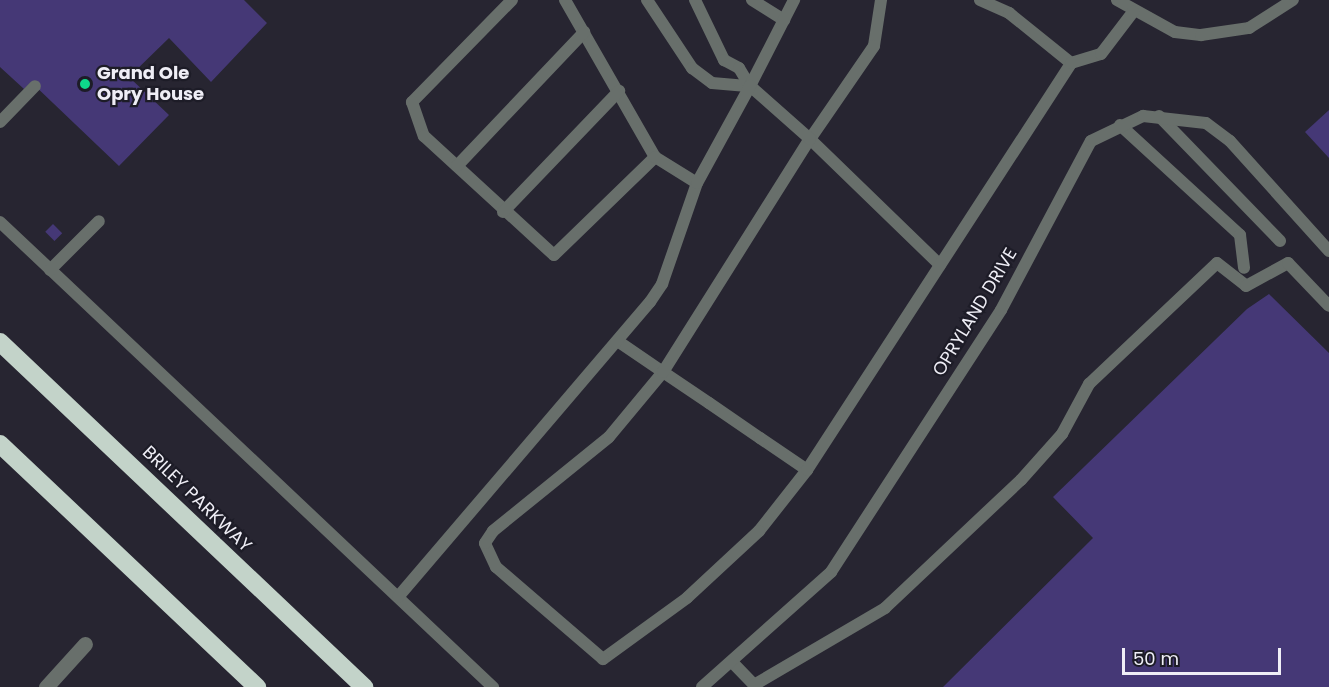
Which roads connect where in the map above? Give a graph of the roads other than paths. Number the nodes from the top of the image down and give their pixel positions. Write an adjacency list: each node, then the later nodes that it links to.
1 (512, 0): 23 (lane)
2 (565, 0): 13 (lane)
3 (647, 0): 16 (lane)
4 (695, 0): 16 (lane)
5 (752, 0): 12 (lane)
6 (794, 0): 12 (lane)
7 (881, 0): 21 (lane)
8 (980, 0): 14 (lane)
9 (1117, 0): 11 (lane)
10 (1293, 0): 11 (lane)
11 (1133, 12): 14 (lane)
12 (784, 20): 16 (lane)
13 (584, 32): 17 (lane); 23 (lane)
14 (1071, 63): 30 (lane)
15 (35, 86): 19 (lane)
16 (750, 86): 21 (lane); 24 (lane)
17 (619, 91): 22 (lane); 25 (lane)
18 (1159, 117): 20 (lane, OPRYLAND DRIVE); 28 (lane); 29 (lane, OPRYLAND DRIVE)
19 (0, 122)
20 (1120, 125): 31 (lane); 41 (lane, OPRYLAND DRIVE)
21 (810, 139): 30 (lane); 36 (lane)
22 (655, 157): 24 (lane); 25 (lane)
23 (457, 166): 25 (lane)
24 (697, 183): 35 (lane)
25 (503, 212)
26 (99, 221): 32 (lane)
27 (0, 222): 32 (lane)
28 (1280, 241)
29 (1329, 251)
30 (940, 266): 38 (lane)
31 (1244, 268)
32 (50, 270): 39 (lane)
33 (1329, 306): 42 (lane)
34 (0, 342): 45 (highway, BRILEY PARKWAY)
35 (619, 342): 36 (lane); 39 (lane)
36 (663, 372): 38 (lane); 38 (lane)
37 (0, 444): 44 (highway)
38 (807, 470)
39 (398, 597): 46 (lane)
40 (85, 644): 43 (street)
41 (732, 662): 42 (lane); 47 (lane, OPRYLAND DRIVE)
42 (755, 686)
43 (46, 687)
44 (257, 687)
45 (364, 687)
46 (493, 687)
47 (702, 687)

